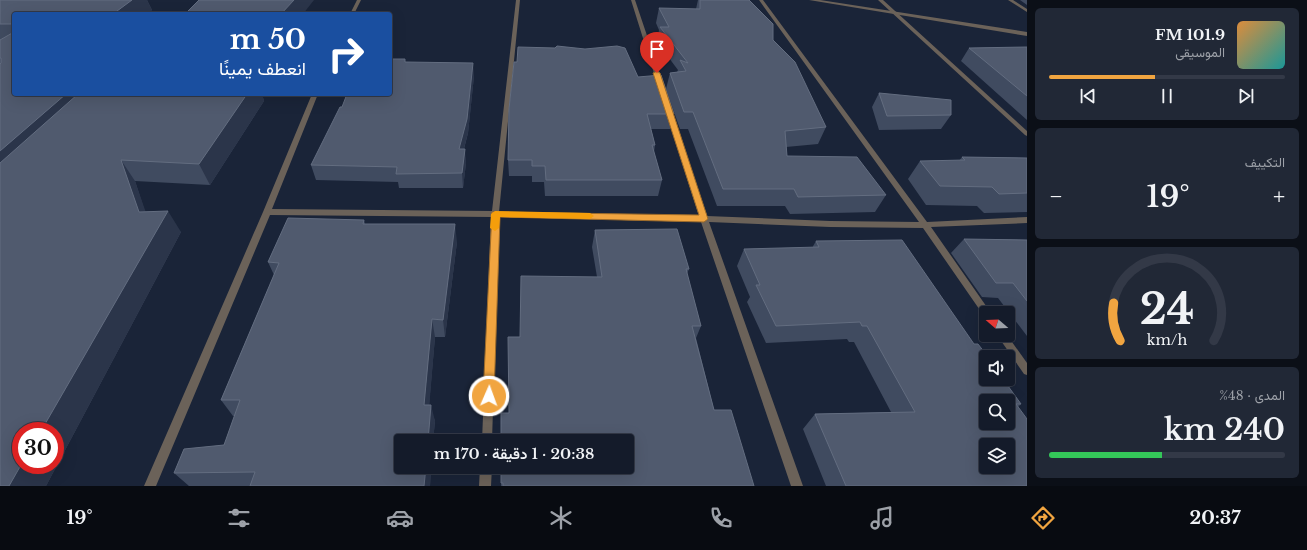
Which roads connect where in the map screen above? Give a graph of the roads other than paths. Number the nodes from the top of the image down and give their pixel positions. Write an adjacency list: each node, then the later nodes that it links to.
1 (359, 0): 8 (street)
2 (518, 0): 17 (street)
3 (633, 0): 12 (street)
4 (761, 0): 20 (street)
5 (812, 0): 10 (street)
6 (880, 0): 10 (street)
7 (1010, 0): 9 (street)
8 (353, 12)
9 (1027, 12)
10 (893, 13): 11 (street); 15 (street)
11 (1027, 34)
12 (662, 90)
13 (314, 96): 16 (street)
14 (667, 106): 18 (street)
15 (1027, 134)
16 (267, 212): 17 (street); 26 (street)
17 (495, 214): 18 (street); 24 (street)
18 (704, 219): 20 (street); 28 (street)
19 (1027, 220): 20 (street)
20 (925, 224): 21 (street)
21 (982, 306)
22 (1007, 342): 23 (street)
23 (1027, 371)
24 (487, 434)
25 (486, 474): 27 (street)
26 (150, 486)
27 (485, 486)
28 (797, 486)

